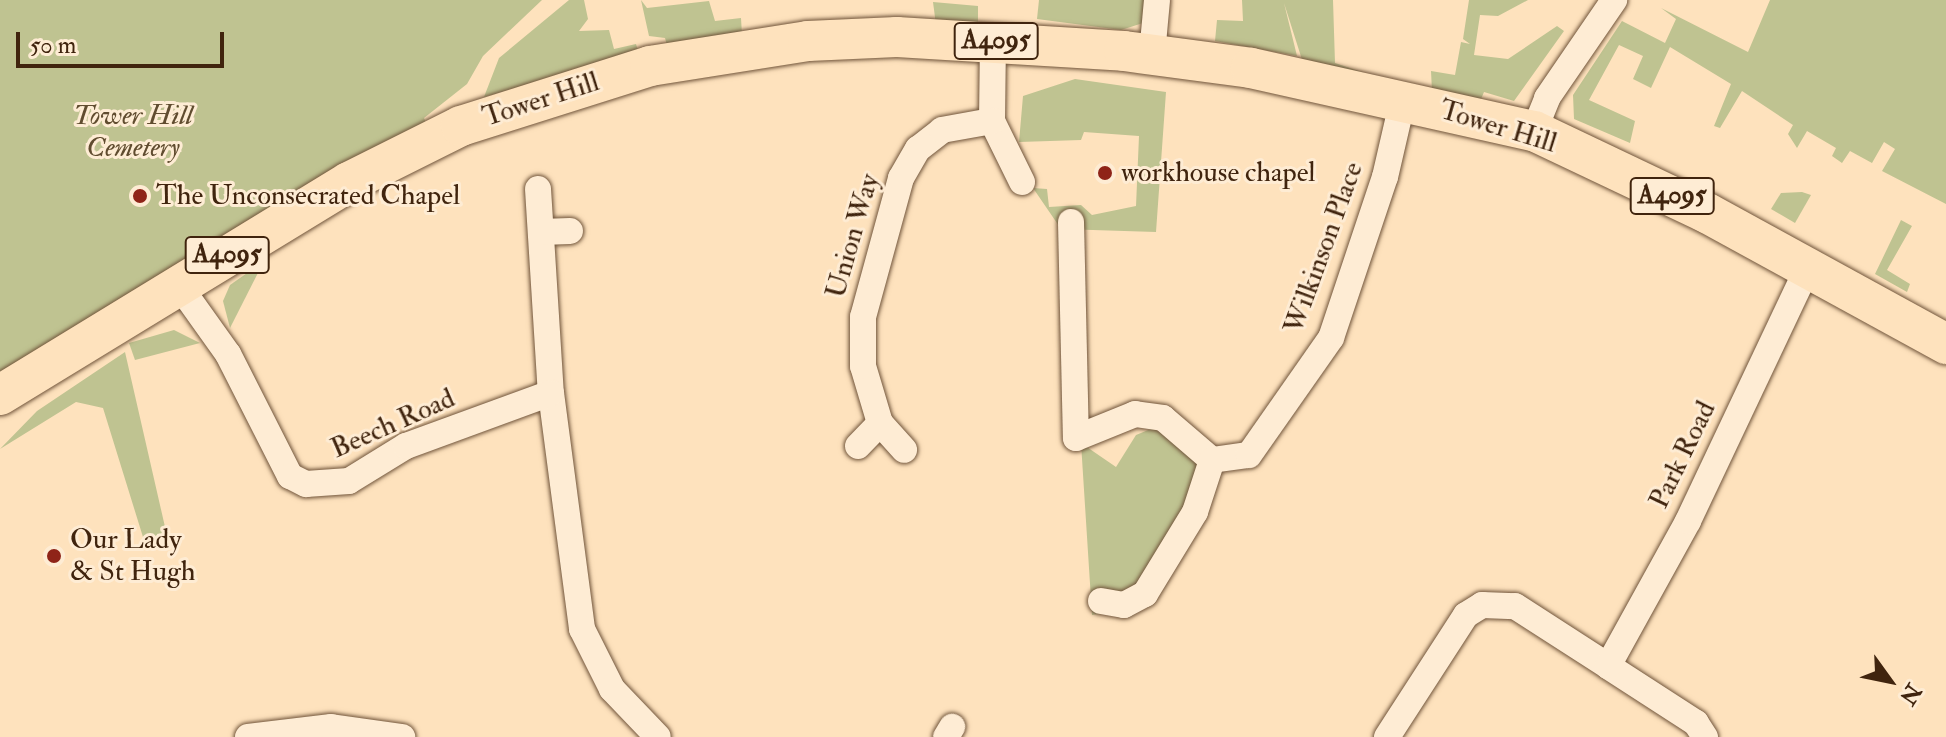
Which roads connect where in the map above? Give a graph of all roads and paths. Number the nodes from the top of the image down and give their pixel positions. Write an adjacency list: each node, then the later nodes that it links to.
1 (1157, 0): 4 (street)
2 (1614, 0): 7 (street)
3 (993, 40): 4 (main road, Tower Hill / A4095); 6 (street); 14 (main road, Tower Hill / A4095)
4 (1152, 54): 5 (main road, Tower Hill / A4095)
5 (1403, 99): 7 (main road, Tower Hill / A4095); 21 (street, Wilkinson Place)
6 (992, 121): 8 (street); 18 (street, Union Way)
7 (1534, 131): 13 (main road, Tower Hill / A4095)
8 (1022, 182)
9 (538, 189): 12 (street)
10 (1071, 222): 21 (street)
11 (570, 231): 12 (street)
12 (541, 232): 16 (street)
13 (1808, 267): 15 (main road, Tower Hill / A4095); 23 (street, Park Road)
14 (178, 284): 16 (street, Beech Road); 17 (main road, Tower Hill / A4095)
15 (1946, 344)
16 (551, 393): 26 (street)
17 (0, 395)
18 (880, 423): 19 (street); 20 (street, Union Way)
19 (858, 446)
20 (904, 450)
21 (1212, 460): 22 (street)
22 (1101, 601)
23 (1608, 666): 27 (street); 28 (street)
24 (248, 737): 25 (street)
25 (402, 737)
26 (658, 737)
27 (1387, 737)
28 (1705, 737)

